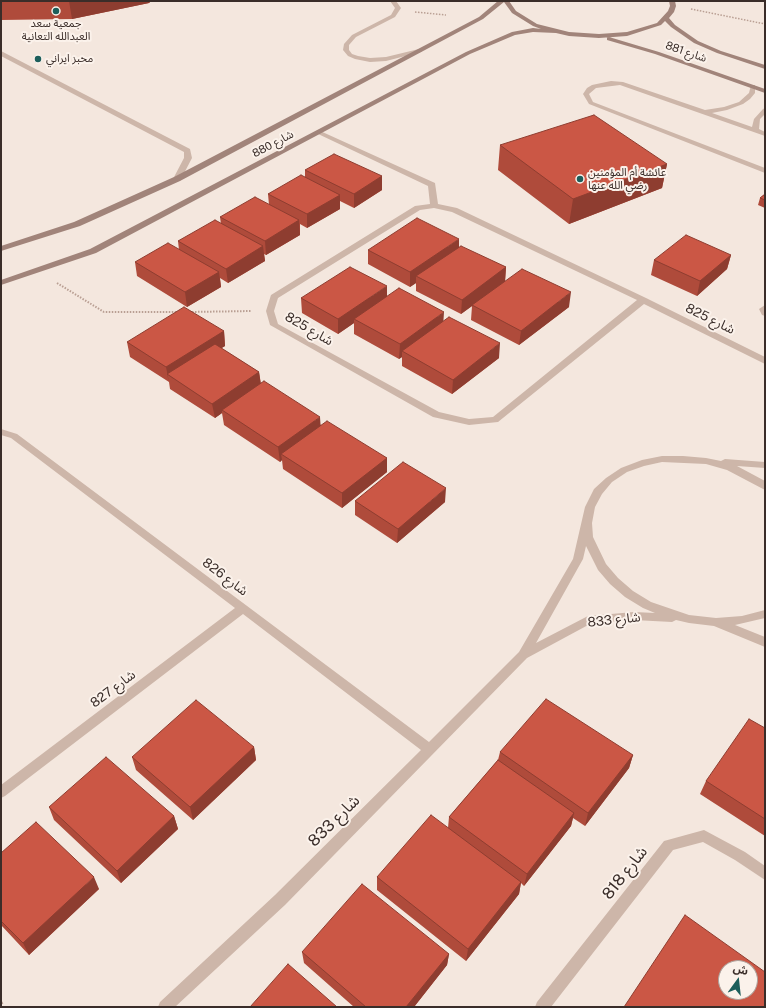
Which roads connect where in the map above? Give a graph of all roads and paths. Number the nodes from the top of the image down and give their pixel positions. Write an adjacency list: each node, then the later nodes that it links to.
1 (393, 1): 5 (street)
2 (502, 1): 6 (street, شارع 880)
3 (506, 1): 9 (street)
4 (672, 3): 7 (street); 8 (path)
5 (396, 12): 6 (path); 11 (street)
6 (481, 18): 11 (street, شارع 880)
7 (666, 18): 10 (street); 13 (street, شارع 881)
8 (765, 24)
9 (555, 31): 10 (street); 19 (street, شارع 880)
10 (599, 36): 14 (street, شارع 881)
11 (419, 51): 22 (street, شارع 880)
12 (1, 52): 22 (street)
13 (765, 67)
14 (752, 86): 15 (street, شارع 881); 17 (street)
15 (765, 91)
16 (765, 110): 18 (street)
17 (704, 112): 18 (street); 21 (street)
18 (754, 130): 20 (street)
19 (318, 132): 23 (street); 25 (street, شارع 880)
20 (765, 134)
21 (765, 171)
22 (177, 179): 24 (street, شارع 880)
23 (434, 206): 27 (street, شارع 825); 29 (street, شارع 825)
24 (1, 249)
25 (36, 271): 26 (street, شارع 880); 29 (path)
26 (1, 283)
27 (643, 300): 29 (street, شارع 825); 31 (street, شارع 825)
28 (765, 308): 30 (street)
29 (270, 311)
30 (765, 313)
31 (765, 361)
32 (1, 432): 37 (street, شارع 826)
33 (706, 461): 34 (street); 35 (street); 36 (street, شارع 833)
34 (765, 465)
35 (765, 486)
36 (587, 523): 39 (street); 42 (street, شارع 833)
37 (243, 608): 43 (street, شارع 826); 44 (street, شارع 827)
38 (765, 614): 40 (street)
39 (689, 619): 40 (street); 42 (street, شارع 833)
40 (716, 622): 41 (street)
41 (765, 642)
42 (523, 654): 43 (street, شارع 833)
43 (429, 749): 48 (street, شارع 833)
44 (1, 792)
45 (765, 874): 49 (street, شارع 818)
46 (1, 1002): 47 (path)
47 (3, 1007)
48 (165, 1007)
49 (542, 1007)

